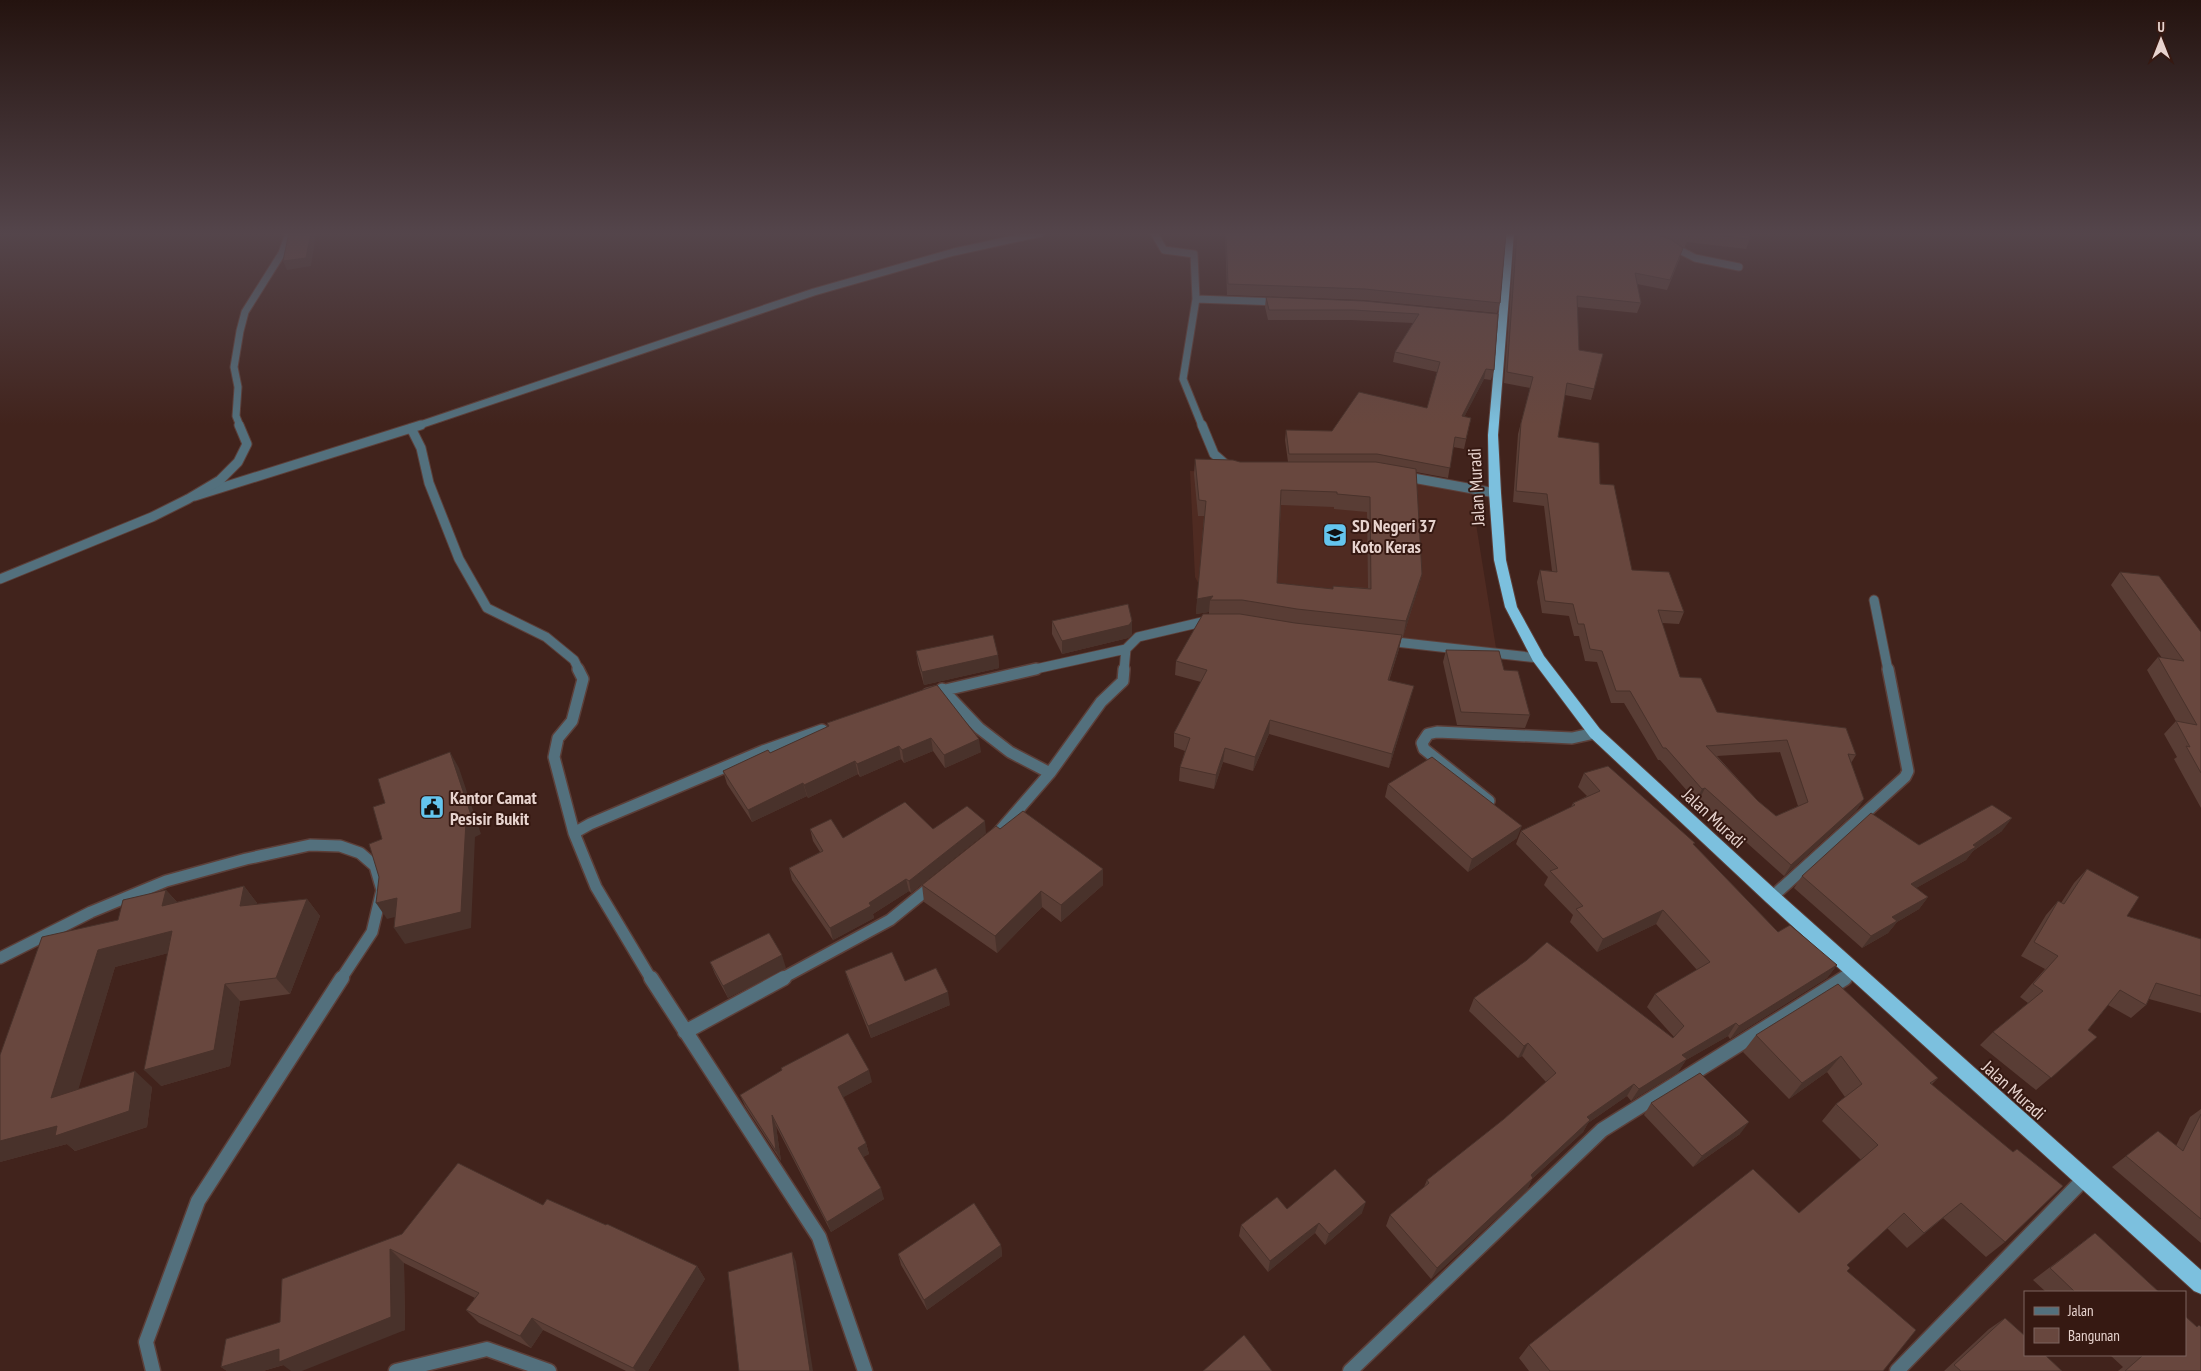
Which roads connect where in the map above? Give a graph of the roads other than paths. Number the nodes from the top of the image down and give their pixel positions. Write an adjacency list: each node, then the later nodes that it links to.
1 (254, 297): 10 (street)
2 (799, 297): 6 (street)
3 (1501, 297): 9 (highway, Jalan Muradi)
4 (1196, 299): 5 (street); 7 (street)
5 (1284, 302)
6 (411, 428): 10 (street); 23 (street)
7 (1239, 471)
8 (1393, 474): 9 (street)
9 (1495, 493): 16 (highway, Jalan Muradi)
10 (188, 499): 11 (street)
11 (0, 579)
12 (1874, 600): 26 (street)
13 (1220, 622): 15 (street)
14 (1372, 640): 16 (street)
15 (1126, 649): 17 (street); 21 (street)
16 (1538, 658): 20 (highway, Jalan Muradi)
17 (942, 689): 18 (street); 21 (street)
18 (914, 699)
19 (829, 728): 23 (street)
20 (1595, 733): 22 (street); 26 (highway, Jalan Muradi)
21 (1050, 773): 24 (street)
22 (1498, 808)
23 (574, 834): 29 (street)
24 (985, 843)
25 (942, 878): 29 (street)
26 (1772, 897): 28 (highway, Jalan Muradi)
27 (0, 958): 32 (street)
28 (1855, 972): 30 (highway, Jalan Muradi); 36 (street)
29 (685, 1032): 35 (street)
30 (2085, 1178): 31 (highway, Jalan Muradi); 37 (street)
31 (2201, 1284)
32 (153, 1371)
33 (396, 1371): 34 (street)
34 (550, 1371)
35 (865, 1371)
36 (1350, 1371)
37 (1897, 1371)

